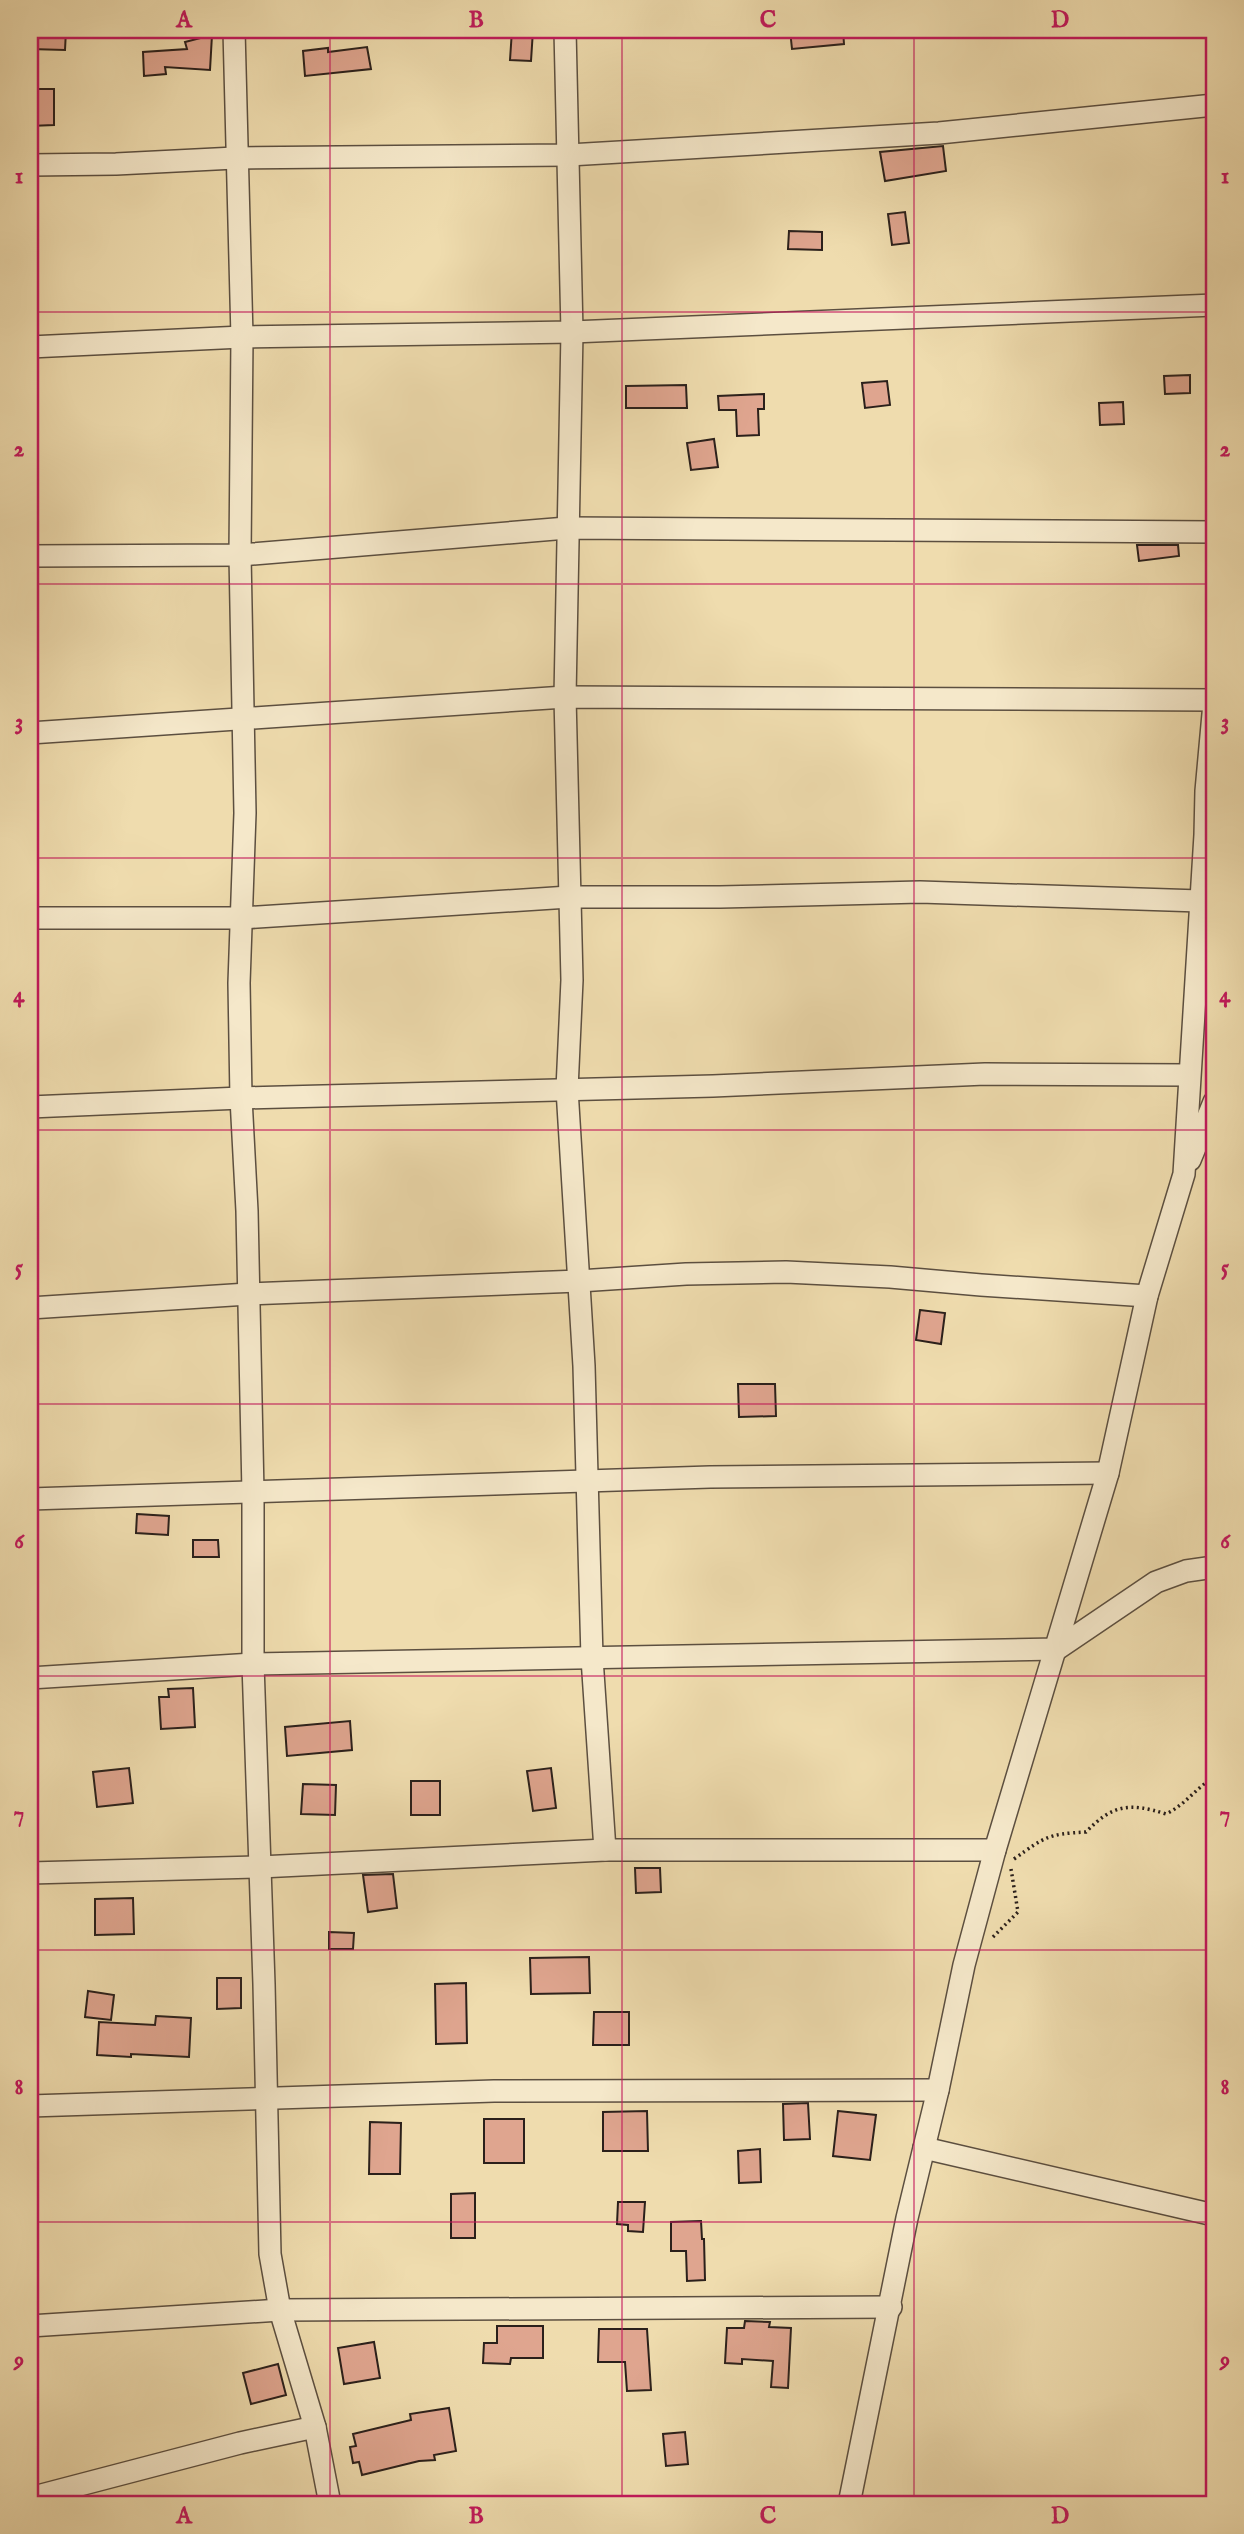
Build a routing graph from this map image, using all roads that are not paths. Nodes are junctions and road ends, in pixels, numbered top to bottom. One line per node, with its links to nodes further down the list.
1 (234, 30): 5 (street)
2 (565, 30): 4 (street)
3 (1214, 105): 4 (street)
4 (569, 155): 5 (street); 8 (street)
5 (235, 158): 6 (street); 9 (street)
6 (30, 165)
7 (1214, 305): 8 (street)
8 (572, 332): 9 (street); 11 (street)
9 (242, 337): 10 (street); 13 (street)
10 (30, 347)
11 (567, 528): 12 (street); 13 (street); 15 (street)
12 (1214, 532)
13 (240, 555): 14 (street); 17 (street)
14 (30, 556)
15 (565, 697): 16 (street); 17 (street); 19 (street)
16 (1214, 702): 20 (street)
17 (243, 719): 18 (street); 22 (street)
18 (30, 733)
19 (569, 897): 20 (street); 22 (street); 24 (street)
20 (1200, 901): 23 (street)
21 (30, 918): 22 (street)
22 (242, 918): 25 (street)
23 (1189, 1075): 24 (street); 28 (street)
24 (567, 1088): 25 (street); 29 (street)
25 (241, 1098): 27 (street); 30 (street)
26 (1214, 1102): 28 (street)
27 (30, 1107)
28 (1184, 1174): 31 (street)
29 (579, 1281): 30 (street); 31 (street); 34 (street)
30 (248, 1294): 32 (street); 35 (street)
31 (1147, 1296): 33 (street)
32 (30, 1308)
33 (1108, 1474): 34 (street); 38 (street)
34 (586, 1481): 35 (street); 39 (street)
35 (253, 1493): 36 (street); 40 (street)
36 (30, 1499)
37 (1214, 1567): 38 (street)
38 (1057, 1649): 39 (street); 43 (street)
39 (592, 1658): 40 (street); 42 (street)
40 (253, 1664): 41 (street); 44 (street)
41 (30, 1678)
42 (605, 1850): 43 (street); 44 (street)
43 (995, 1850): 46 (street)
44 (260, 1867): 45 (street); 47 (street)
45 (30, 1873)
46 (938, 2091): 47 (street); 49 (street)
47 (267, 2097): 48 (street); 52 (street)
48 (30, 2105)
49 (924, 2148): 50 (street); 51 (street)
50 (1214, 2215)
51 (891, 2307): 52 (street); 57 (street)
52 (280, 2310): 53 (street); 54 (street)
53 (30, 2326)
54 (314, 2427): 55 (street); 56 (street)
55 (30, 2498)
56 (330, 2504)
57 (849, 2504)

